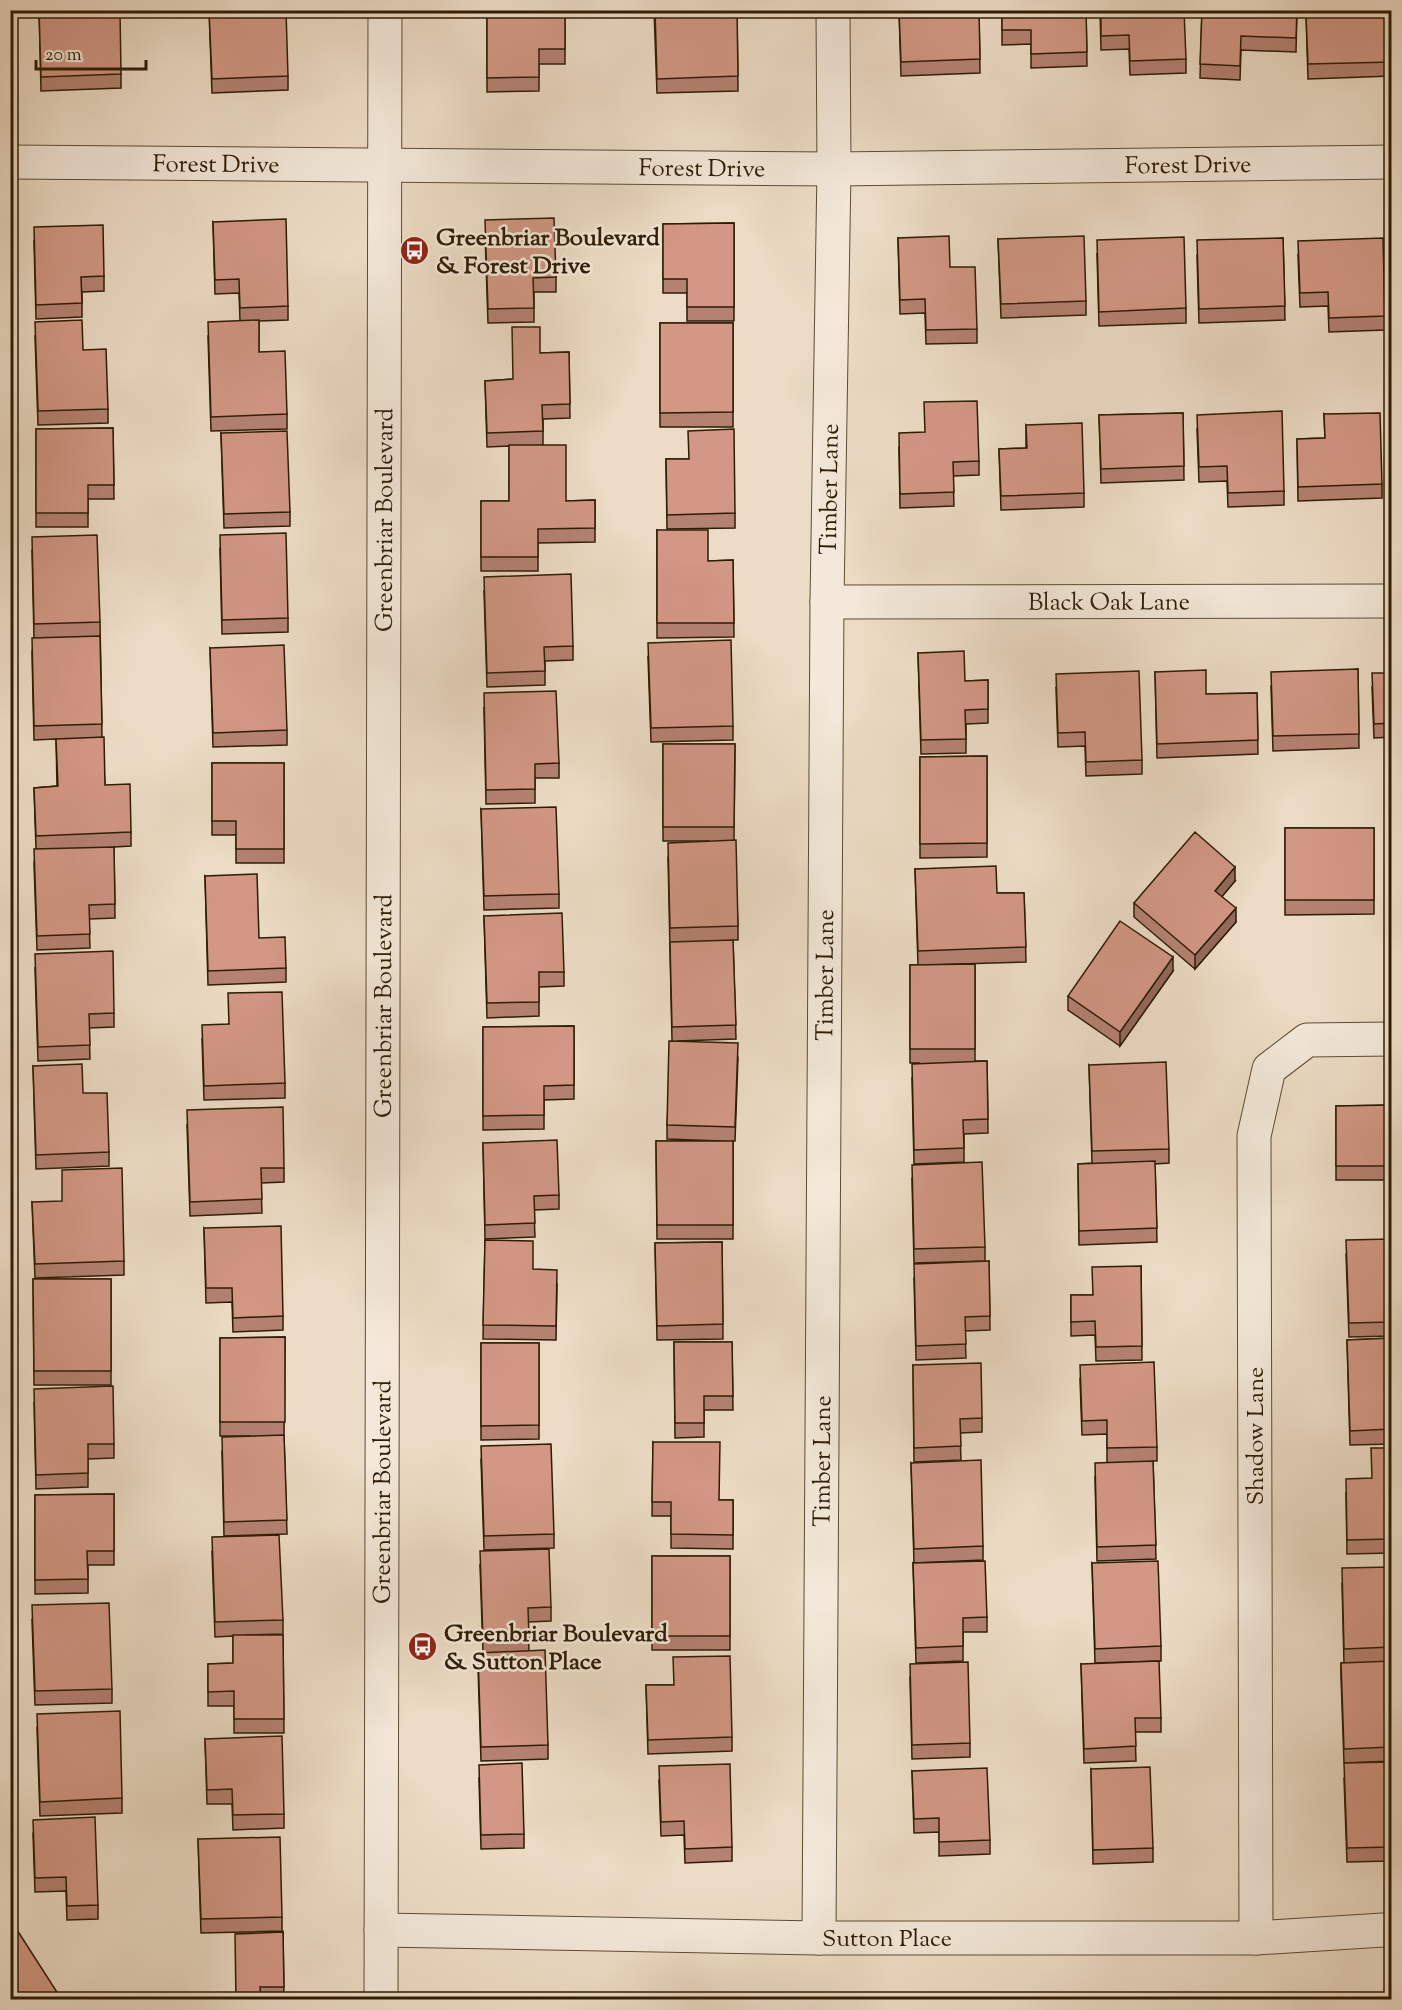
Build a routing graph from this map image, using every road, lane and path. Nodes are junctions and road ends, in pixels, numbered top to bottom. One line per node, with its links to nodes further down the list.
1 (385, 10): 5 (street, Greenbriar Boulevard)
2 (833, 10): 6 (street, Timber Lane)
3 (10, 162): 5 (street, Forest Drive)
4 (1392, 162): 6 (street, Forest Drive)
5 (385, 165): 6 (street, Forest Drive); 10 (street, Greenbriar Boulevard)
6 (834, 169): 7 (street, Timber Lane)
7 (827, 602): 8 (street, Black Oak Lane); 12 (street, Timber Lane)
8 (1392, 602)
9 (1392, 1039): 13 (street, Shadow Lane)
10 (381, 1930): 12 (street, Sutton Place); 14 (street, Greenbriar Boulevard)
11 (1392, 1932): 13 (street, Sutton Place)
12 (819, 1938): 13 (street, Sutton Place)
13 (1256, 1938)
14 (381, 2000)

